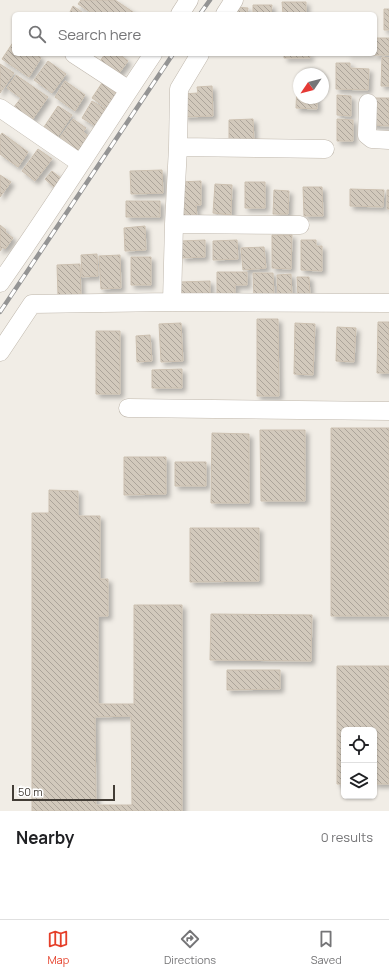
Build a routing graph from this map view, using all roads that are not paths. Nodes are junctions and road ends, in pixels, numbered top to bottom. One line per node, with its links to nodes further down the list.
1 (189, 0): 3 (lane)
2 (234, 0): 4 (lane)
3 (181, 12)
4 (226, 12)
5 (77, 56): 8 (lane)
6 (152, 56): 8 (lane)
7 (199, 56): 12 (lane)
8 (129, 90): 14 (lane)
9 (368, 103): 11 (lane)
10 (2, 113): 14 (lane)
11 (389, 140)
12 (178, 147): 13 (lane); 15 (lane)
13 (325, 149)
14 (80, 163): 17 (lane)
15 (174, 224): 16 (lane); 18 (lane)
16 (300, 225)
17 (0, 283)
18 (172, 302): 19 (lane); 20 (lane)
19 (389, 303)
20 (0, 352)
21 (128, 408): 22 (lane)
22 (389, 411)

